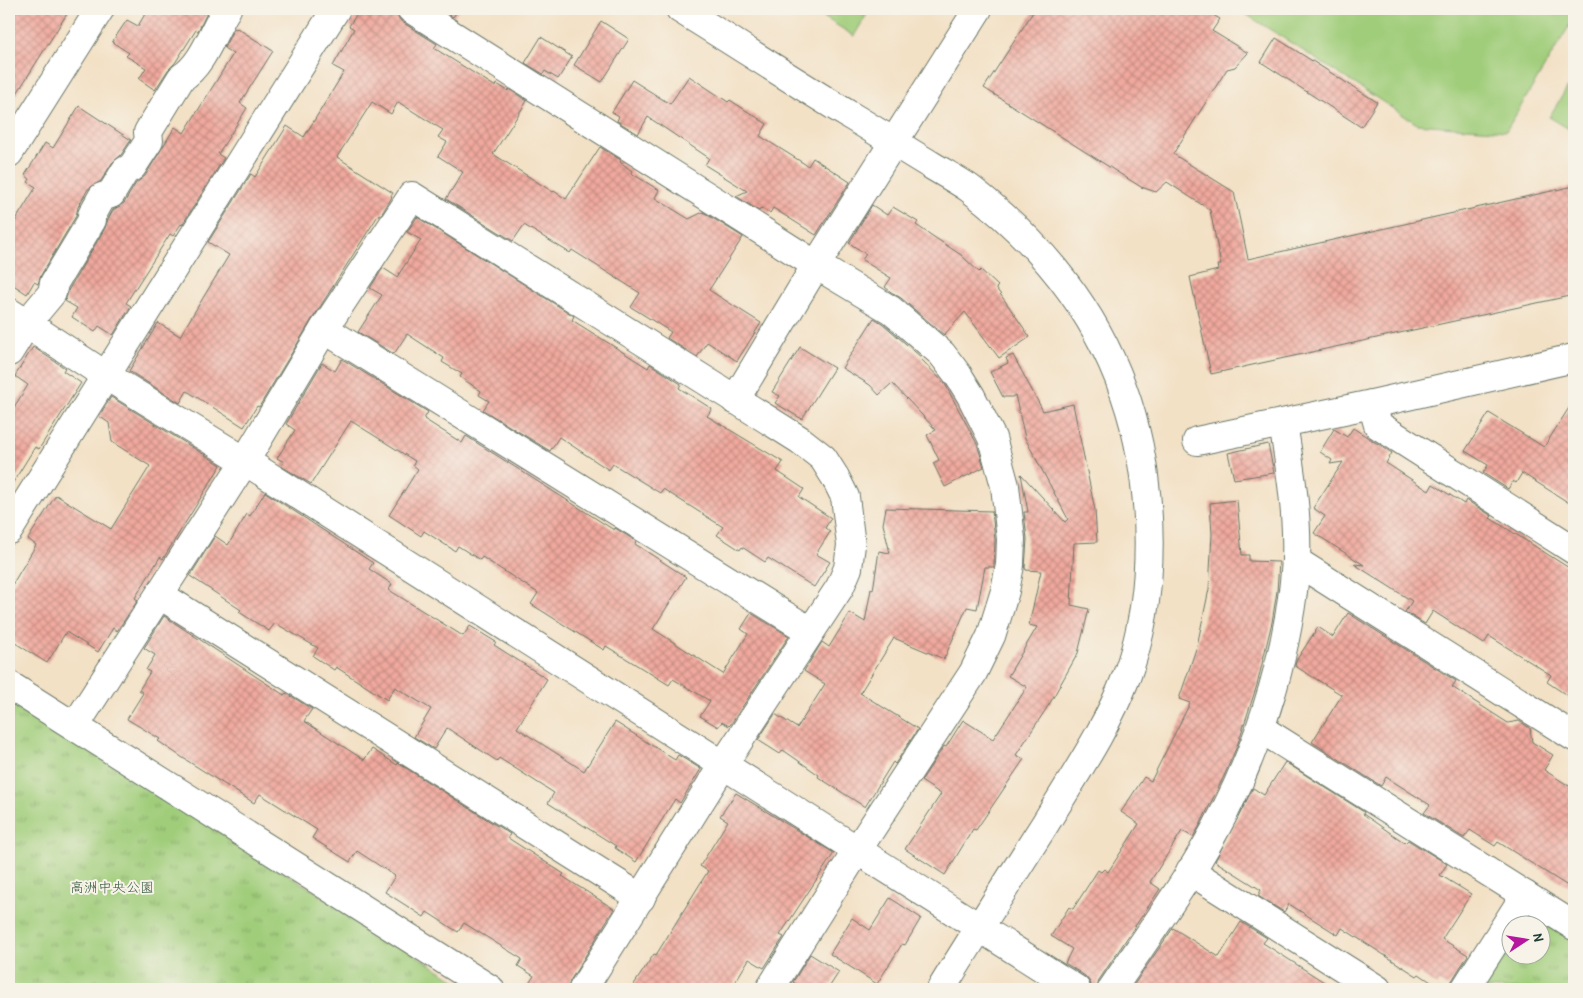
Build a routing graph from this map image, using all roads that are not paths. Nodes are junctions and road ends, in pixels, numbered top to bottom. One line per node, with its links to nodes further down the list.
1 (100, 9): 8 (street)
2 (227, 9): 10 (street)
3 (336, 9): 14 (street)
4 (410, 9): 9 (street)
5 (680, 9): 7 (street)
6 (978, 9): 7 (street)
7 (895, 142): 9 (street); 35 (street)
8 (9, 153)
9 (816, 265): 15 (street); 30 (street)
10 (18, 317): 12 (street); 14 (street)
11 (324, 329): 15 (street); 19 (street); 24 (street)
12 (9, 352)
13 (1574, 358): 16 (street)
14 (105, 375): 19 (street); 20 (street)
15 (735, 400): 24 (street)
16 (1372, 404): 17 (street); 21 (street)
17 (1283, 423): 18 (street); 22 (street)
18 (1197, 441)
19 (245, 461): 23 (street); 29 (street)
20 (9, 530)
21 (1574, 550)
22 (1296, 561): 27 (street); 28 (street)
23 (160, 595): 26 (street); 33 (street)
24 (810, 631): 29 (street)
25 (9, 685): 26 (street)
26 (75, 726): 36 (street)
27 (1261, 729): 31 (street); 32 (street)
28 (1574, 738)
29 (723, 764): 30 (street); 33 (street)
30 (858, 850): 35 (street); 38 (street)
31 (1190, 871): 41 (street); 42 (street)
32 (1525, 895): 34 (street); 43 (street)
33 (641, 898): 37 (street)
34 (1574, 926)
35 (979, 929): 39 (street); 40 (street)
36 (490, 989)
37 (583, 989)
38 (770, 989)
39 (941, 989)
40 (1076, 989)
41 (1112, 989)
42 (1377, 989)
43 (1465, 989)

